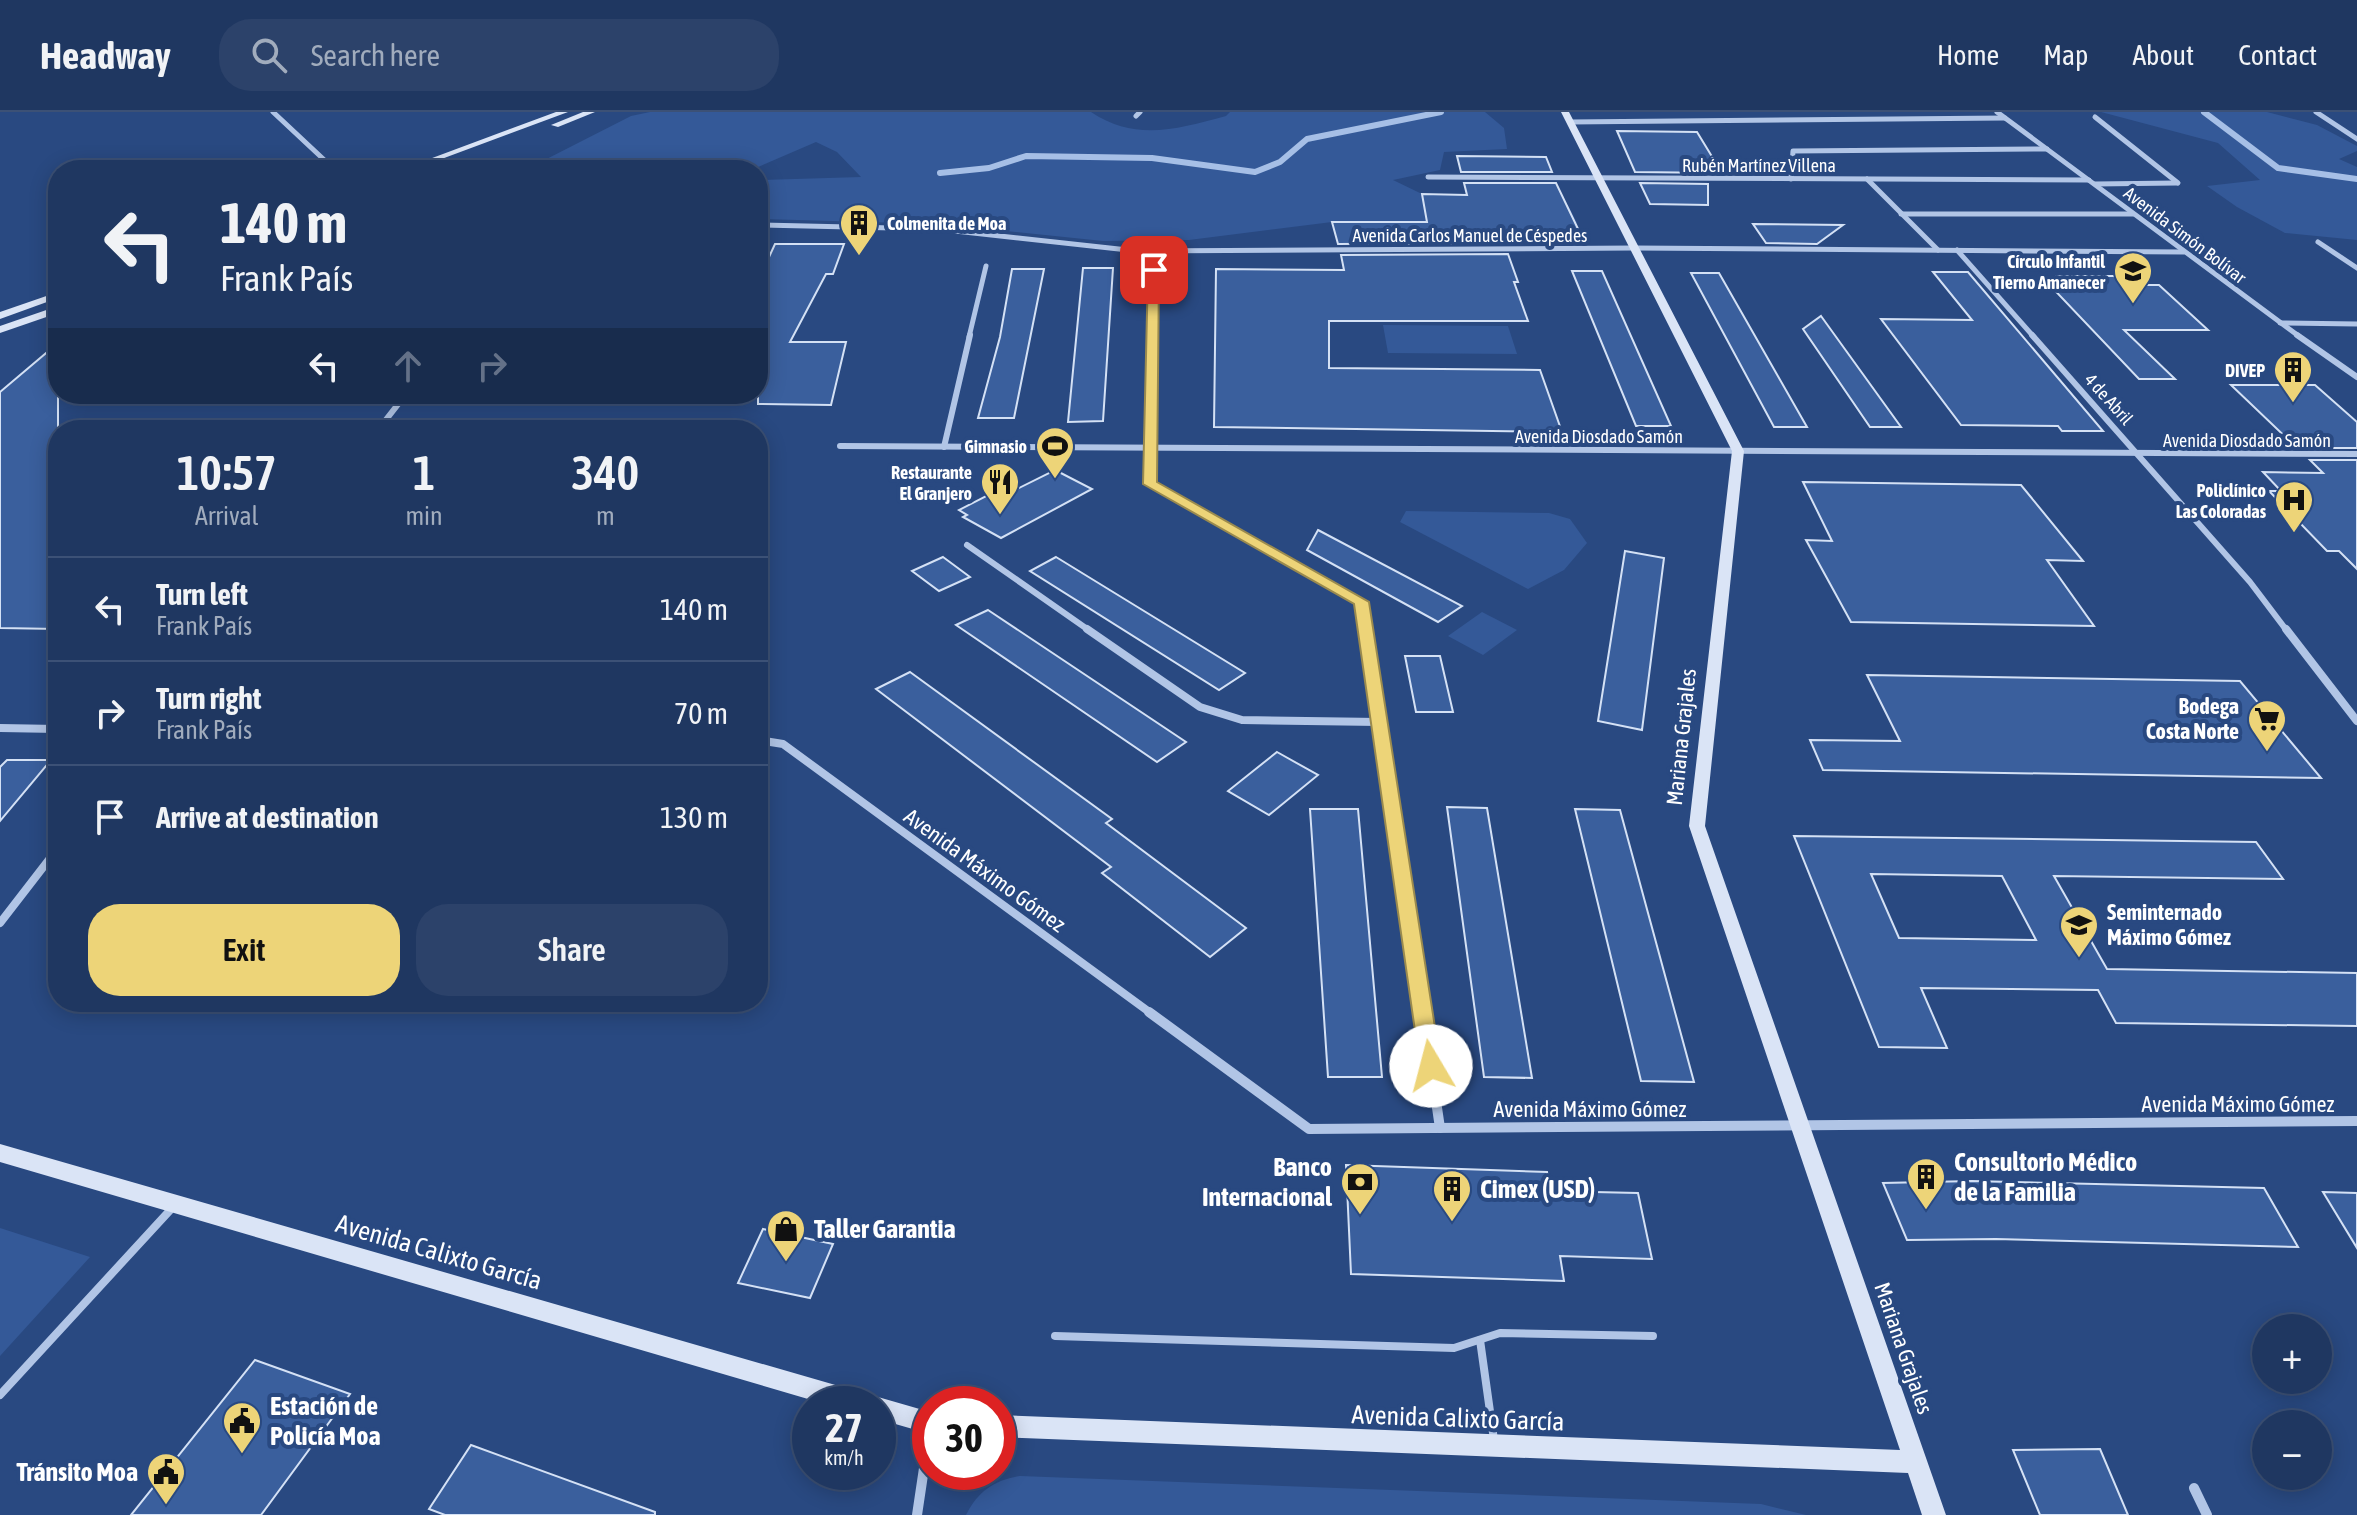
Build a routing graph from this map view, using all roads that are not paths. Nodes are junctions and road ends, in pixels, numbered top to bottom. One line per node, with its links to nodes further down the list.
1 (273, 112): 13 (street)
2 (564, 112): 14 (street)
3 (591, 112): 15 (street)
4 (1731, 112): 10 (street)
5 (1997, 112): 9 (street, Avenida Simón Bolívar)
6 (2316, 112): 11 (street)
7 (1567, 117): 10 (street); 17 (street)
8 (2095, 117): 20 (street, Rubén Martínez Villena)
9 (2007, 118): 10 (street); 12 (street, Avenida Simón Bolívar)
10 (1715, 121)
11 (2357, 139)
12 (2048, 149): 18 (street); 20 (street, Avenida Simón Bolívar)
13 (324, 160)
14 (432, 160)
15 (461, 160)
16 (1428, 177): 17 (street, Rubén Martínez Villena)
17 (1598, 178): 18 (street, Rubén Martínez Villena); 25 (street)
18 (1791, 179): 19 (street, Rubén Martínez Villena)
19 (1867, 179): 20 (street, Rubén Martínez Villena); 21 (street)
20 (2092, 182): 22 (street, Avenida Simón Bolívar)
21 (1901, 214): 22 (street); 26 (street)
22 (2134, 214): 28 (street, Avenida Simón Bolívar)
23 (768, 225): 25 (street, Avenida Carlos Manuel de Céspedes)
24 (2318, 242): 30 (street)
25 (1634, 248): 26 (street, Avenida Carlos Manuel de Céspedes); 44 (street)
26 (1938, 250): 27 (street, Avenida Carlos Manuel de Céspedes)
27 (1957, 250): 28 (street, Avenida Carlos Manuel de Céspedes); 45 (street, 4 de Abril)
28 (2184, 252): 35 (street, Avenida Simón Bolívar)
29 (986, 266): 42 (street)
30 (2357, 268)
31 (1154, 270): 43 (street)
32 (48, 299): 34 (street)
33 (48, 313): 37 (street)
34 (0, 316)
35 (2279, 323): 36 (street); 38 (street, Avenida Simón Bolívar)
36 (2357, 324)
37 (0, 330)
38 (2357, 377)
39 (398, 404): 40 (street)
40 (386, 420)
41 (840, 446): 42 (street, Avenida Diosdado Samón)
42 (944, 447): 43 (street, Avenida Diosdado Samón)
43 (1151, 448): 44 (street, Avenida Diosdado Samón); 49 (street)
44 (1738, 451): 45 (street, Avenida Diosdado Samón); 56 (street, Mariana Grajales)
45 (2138, 453): 46 (street, Avenida Diosdado Samón); 48 (street, 4 de Abril)
46 (2357, 454)
47 (967, 545): 49 (street)
48 (2357, 721)
49 (1379, 722): 57 (street)
50 (0, 728): 51 (street)
51 (48, 729)
52 (768, 742): 57 (street, Avenida Máximo Gómez)
53 (48, 861): 54 (street)
54 (0, 923)
55 (2357, 1121): 56 (street, Avenida Máximo Gómez)
56 (1800, 1125): 57 (street, Avenida Máximo Gómez); 67 (street, Mariana Grajales)
57 (1440, 1128)
58 (0, 1153): 59 (street, Avenida Calixto García)
59 (176, 1204): 63 (street, Avenida Calixto García); 64 (lane)
60 (1055, 1336): 62 (lane)
61 (1653, 1336): 62 (lane)
62 (1480, 1340): 66 (lane)
63 (801, 1386)
64 (0, 1395)
65 (1016, 1427): 66 (street, Avenida Calixto García)
66 (1495, 1448): 67 (street, Avenida Calixto García)
67 (1916, 1462): 71 (street, Mariana Grajales)
68 (2194, 1488): 72 (street)
69 (921, 1490): 70 (street)
70 (917, 1515)
71 (1934, 1515)
72 (2207, 1515)

